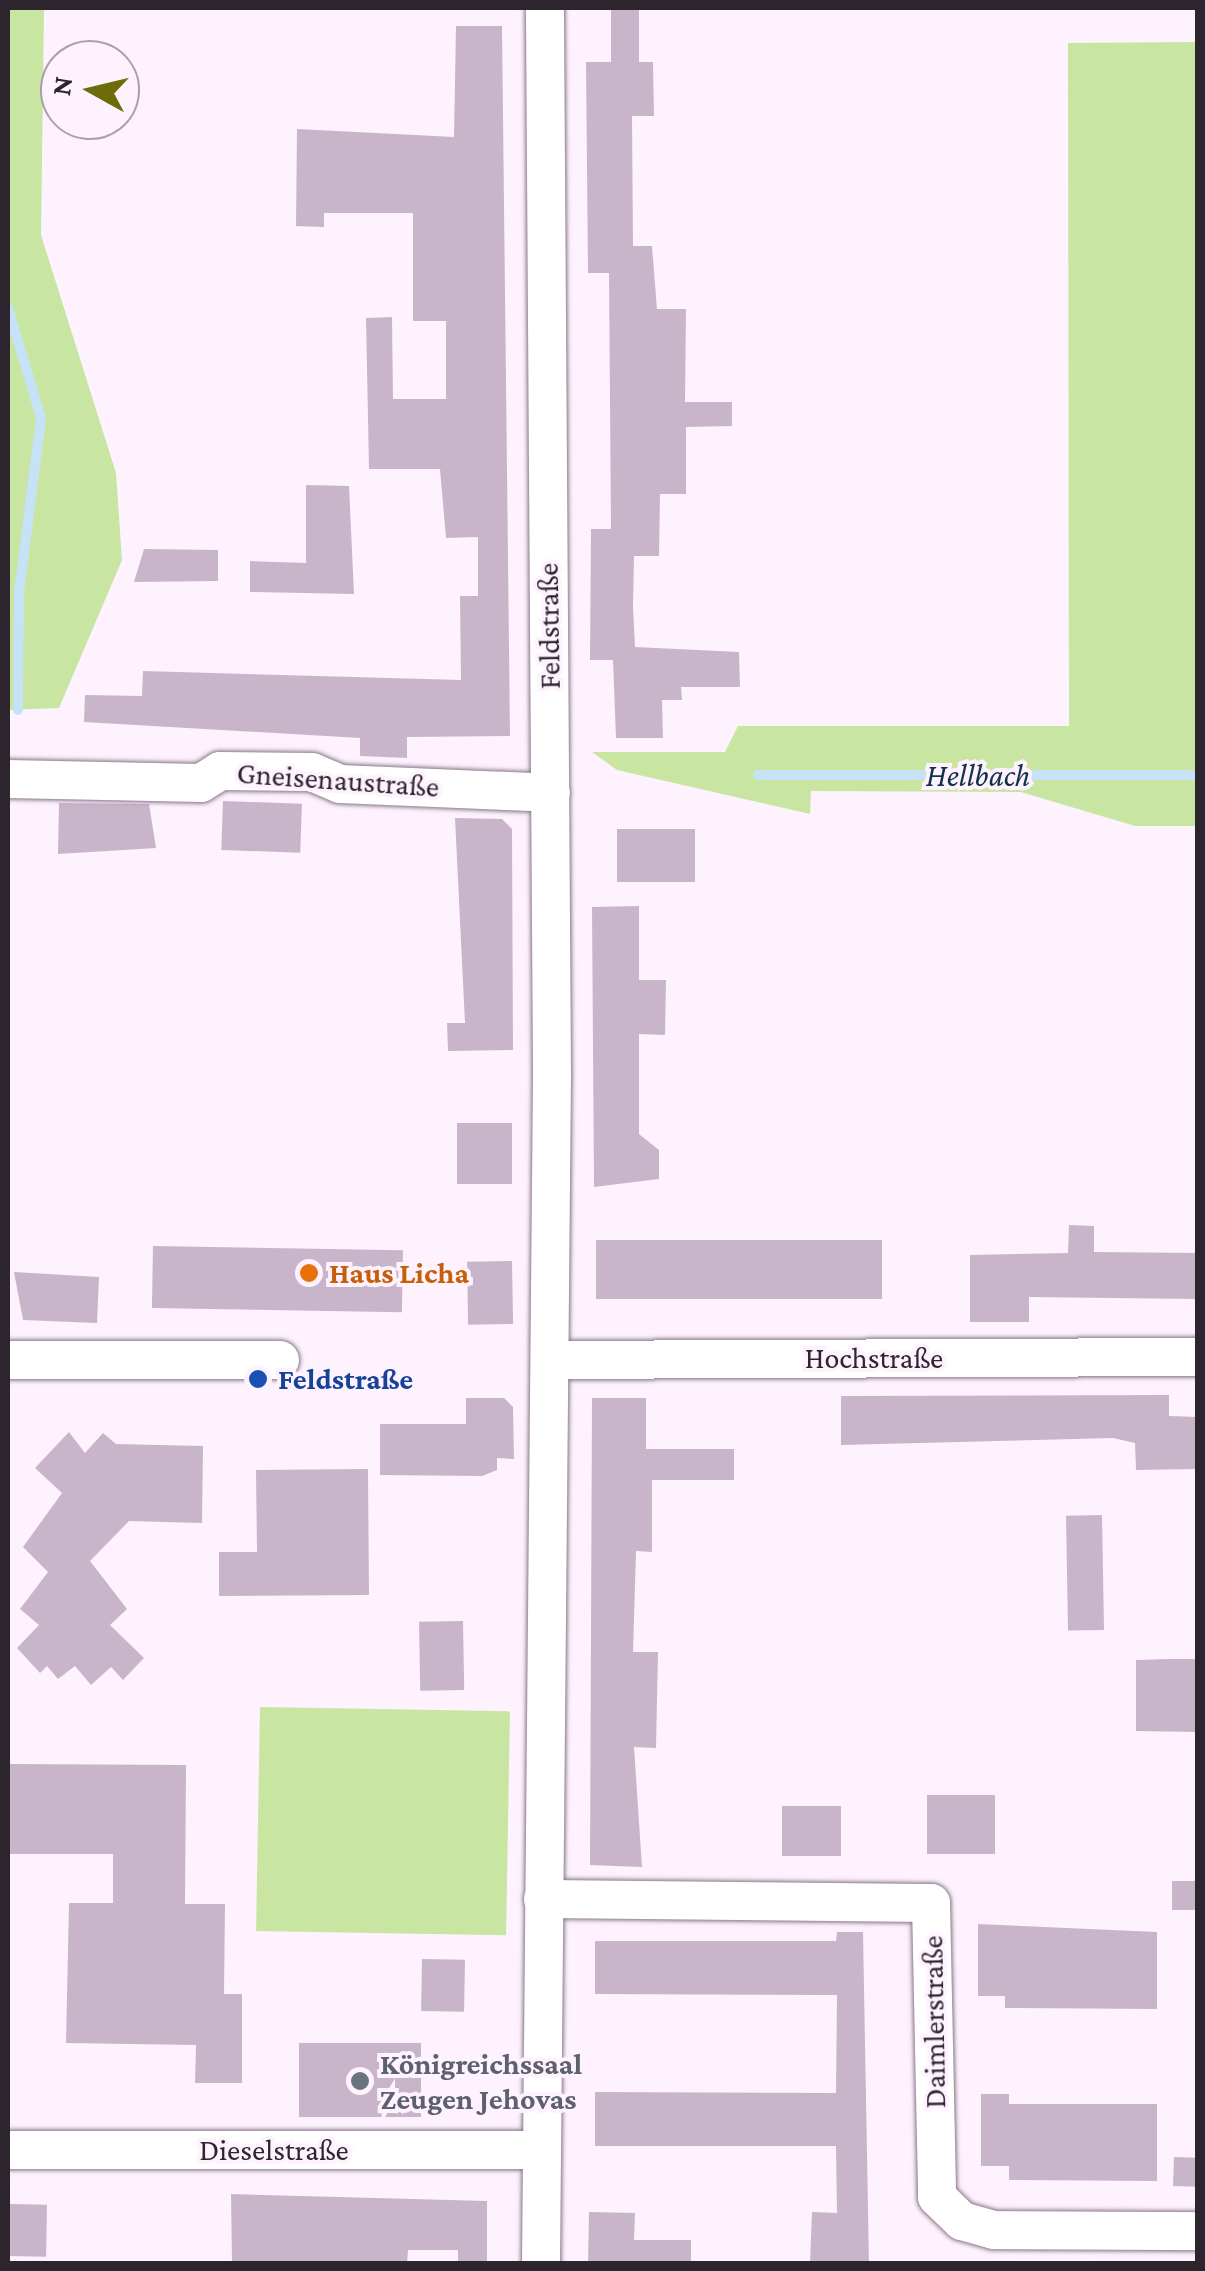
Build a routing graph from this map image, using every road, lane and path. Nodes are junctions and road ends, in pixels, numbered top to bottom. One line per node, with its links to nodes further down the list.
1 (545, 8): 3 (street, Feldstraße)
2 (8, 779): 3 (street, Gneisenaustraße)
3 (551, 792): 7 (street, Feldstraße)
4 (1198, 1357): 7 (street, Hochstraße)
5 (8, 1360): 6 (street)
6 (280, 1360)
7 (550, 1360): 8 (street, Feldstraße)
8 (544, 1899): 10 (street, Feldstraße); 11 (street, Daimlerstraße)
9 (8, 2150): 10 (street, Dieselstraße)
10 (541, 2150): 12 (street, Feldstraße)
11 (1198, 2231)
12 (542, 2264)

